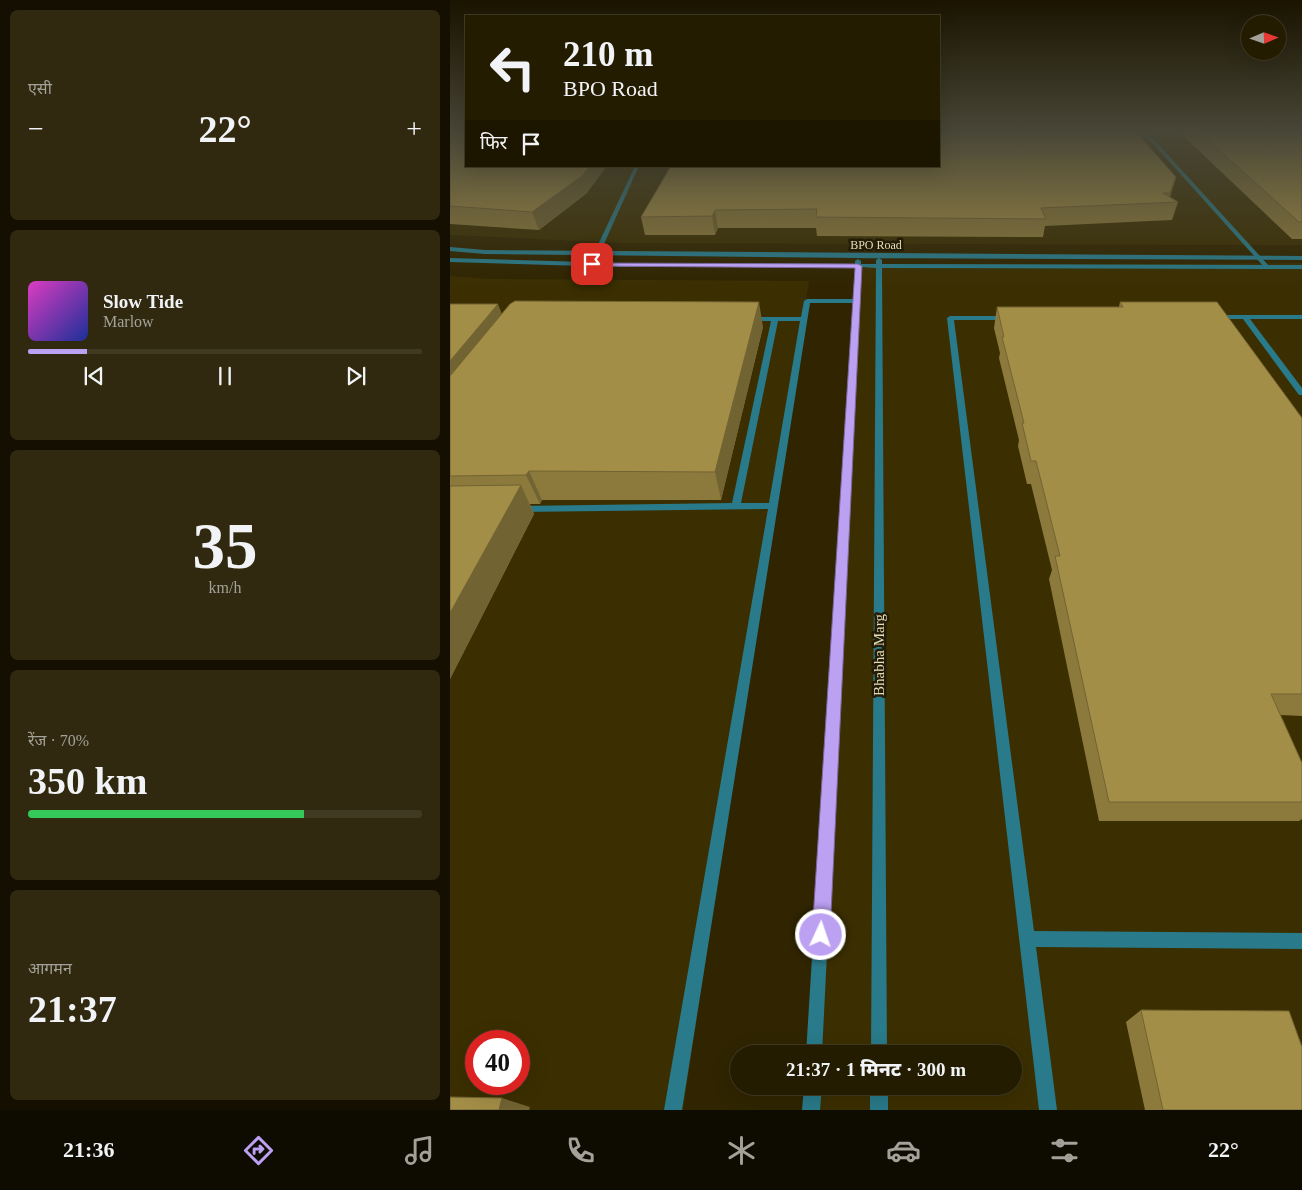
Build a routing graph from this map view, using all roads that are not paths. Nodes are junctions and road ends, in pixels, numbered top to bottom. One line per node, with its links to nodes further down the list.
1 (629, 183): 4 (street)
2 (1191, 183): 5 (street)
3 (450, 249): 4 (street, BPO Road)
4 (596, 253): 8 (street, BPO Road); 10 (street)
5 (1259, 258): 6 (street, BPO Road); 9 (street, BPO Road); 11 (street)
6 (1302, 258)
7 (450, 260): 10 (street, BPO Road)
8 (858, 261): 9 (street, BPO Road); 10 (street, BPO Road); 13 (street)
9 (879, 261): 11 (street, BPO Road); 28 (street, Bhabha Marg)
10 (592, 264)
11 (1268, 267): 12 (street, BPO Road)
12 (1302, 267)
13 (856, 301): 20 (street); 27 (street)
14 (1246, 317): 15 (street); 17 (street); 21 (street)
15 (1302, 317)
16 (1019, 318): 25 (street)
17 (1206, 318)
18 (746, 319): 19 (street)
19 (775, 319): 20 (street); 22 (street)
20 (804, 319): 23 (street)
21 (1302, 393)
22 (736, 506): 23 (street); 24 (street)
23 (773, 506): 31 (street)
24 (509, 509)
25 (1027, 939): 26 (street); 34 (street)
26 (1302, 941)
27 (815, 1045)
28 (879, 1045)
29 (812, 1095): 32 (street)
30 (879, 1095): 33 (street)
31 (673, 1110)
32 (811, 1110)
33 (879, 1110)
34 (1048, 1110)

